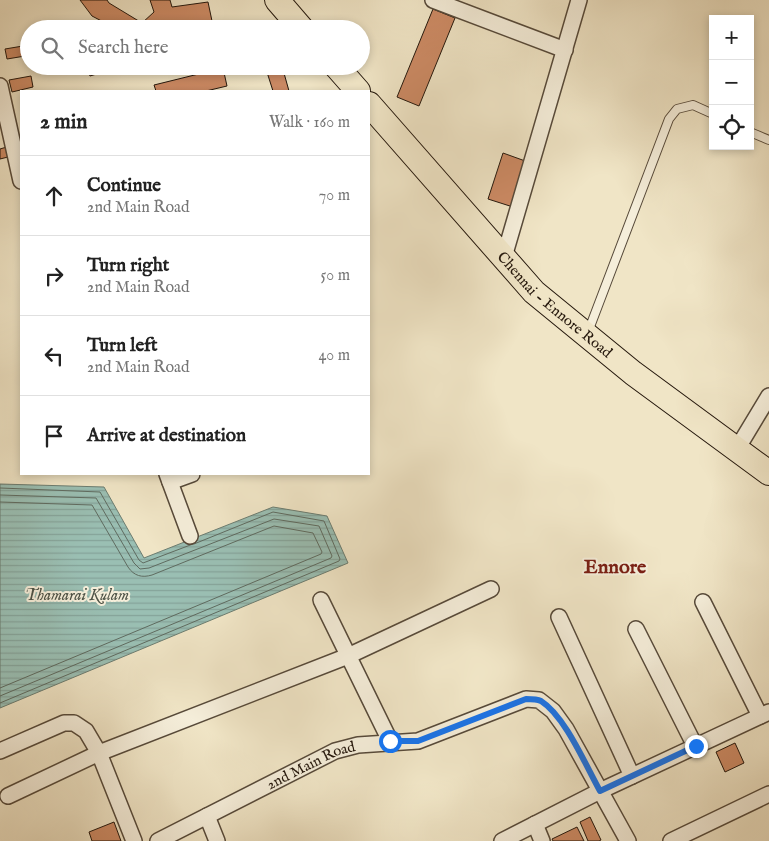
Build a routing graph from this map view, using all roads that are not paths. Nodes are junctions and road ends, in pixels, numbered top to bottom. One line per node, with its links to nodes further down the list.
1 (277, 0): 4 (main road)
2 (433, 0): 5 (street)
3 (580, 0): 5 (street)
4 (294, 20)
5 (565, 50): 14 (street)
6 (344, 75): 8 (main road)
7 (0, 86): 13 (street)
8 (357, 90)
9 (370, 105): 14 (main road, Chennai - Ennore Road)
10 (709, 112): 15 (lane)
11 (754, 134): 12 (lane)
12 (769, 140)
13 (20, 176)
14 (504, 257): 15 (main road, Chennai - Ennore Road)
15 (586, 336): 17 (main road, Chennai - Ennore Road)
16 (769, 396): 17 (street)
17 (737, 449): 18 (main road, Chennai - Ennore Road)
18 (769, 473)
19 (186, 475): 20 (street)
20 (169, 478): 21 (street)
21 (190, 536)
22 (491, 589): 27 (street)
23 (321, 600): 27 (street)
24 (703, 602): 28 (street)
25 (559, 617): 33 (street)
26 (636, 629): 30 (street)
27 (348, 656): 29 (street); 32 (street)
28 (764, 714): 30 (street)
29 (390, 741): 34 (street, 2nd Main Road); 37 (street, 2nd Main Road)
30 (696, 746): 33 (street)
31 (0, 751): 32 (street)
32 (99, 753): 36 (street); 39 (street)
33 (632, 776): 34 (street)
34 (600, 791): 38 (street); 44 (street, 2nd Main Road)
35 (769, 794): 45 (street)
36 (8, 796)
37 (208, 816): 40 (street, 2nd Main Road); 41 (street)
38 (534, 824): 42 (street); 43 (street)
39 (134, 841)
40 (158, 841)
41 (217, 841)
42 (502, 841)
43 (542, 841)
44 (628, 841)
45 (671, 841)

